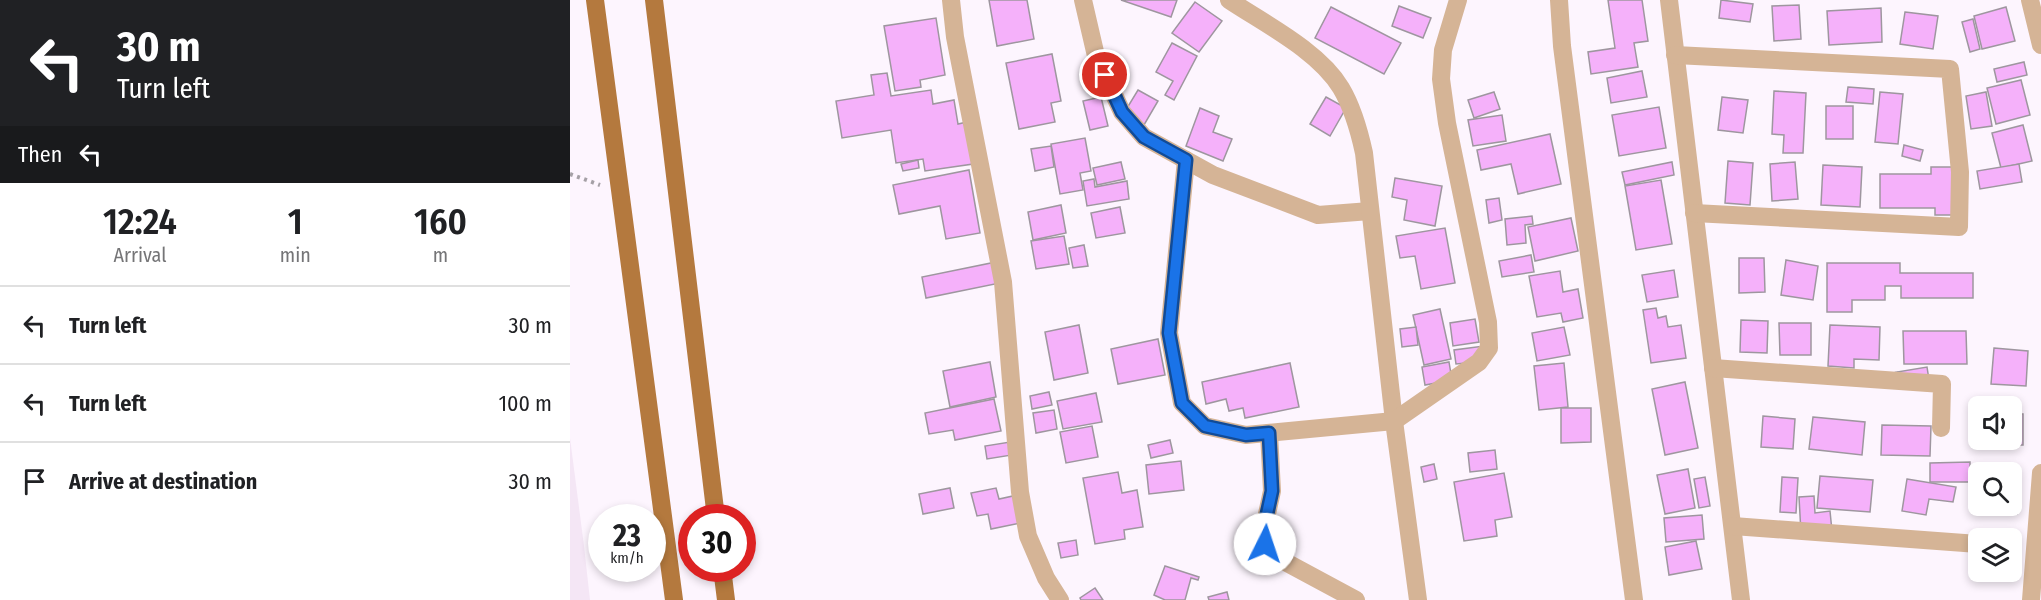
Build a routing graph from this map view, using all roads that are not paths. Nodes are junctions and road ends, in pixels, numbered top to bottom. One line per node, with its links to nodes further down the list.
1 (595, 0): 24 (main road)
2 (654, 0): 20 (main road)
3 (951, 0): 26 (street)
4 (1083, 0): 12 (street)
5 (1229, 0): 13 (street)
6 (1458, 0): 16 (street)
7 (1559, 0): 29 (street)
8 (1669, 0): 11 (street)
9 (2030, 0): 10 (street)
10 (2041, 45)
11 (1674, 55): 14 (street); 14 (street)
12 (1186, 160): 13 (street); 18 (street)
13 (1370, 211): 16 (street)
14 (1694, 213): 15 (street)
15 (1713, 368): 17 (street); 21 (street)
16 (1394, 420): 18 (street); 28 (street)
17 (1941, 428)
18 (1269, 433): 27 (street)
19 (2041, 473): 31 (street)
20 (714, 504)
21 (1733, 526): 22 (street); 30 (street)
22 (1968, 543)
23 (724, 582): 25 (main road)
24 (674, 600)
25 (726, 600)
26 (1060, 600)
27 (1356, 600)
28 (1418, 600)
29 (1634, 600)
30 (1741, 600)
31 (2031, 600)

